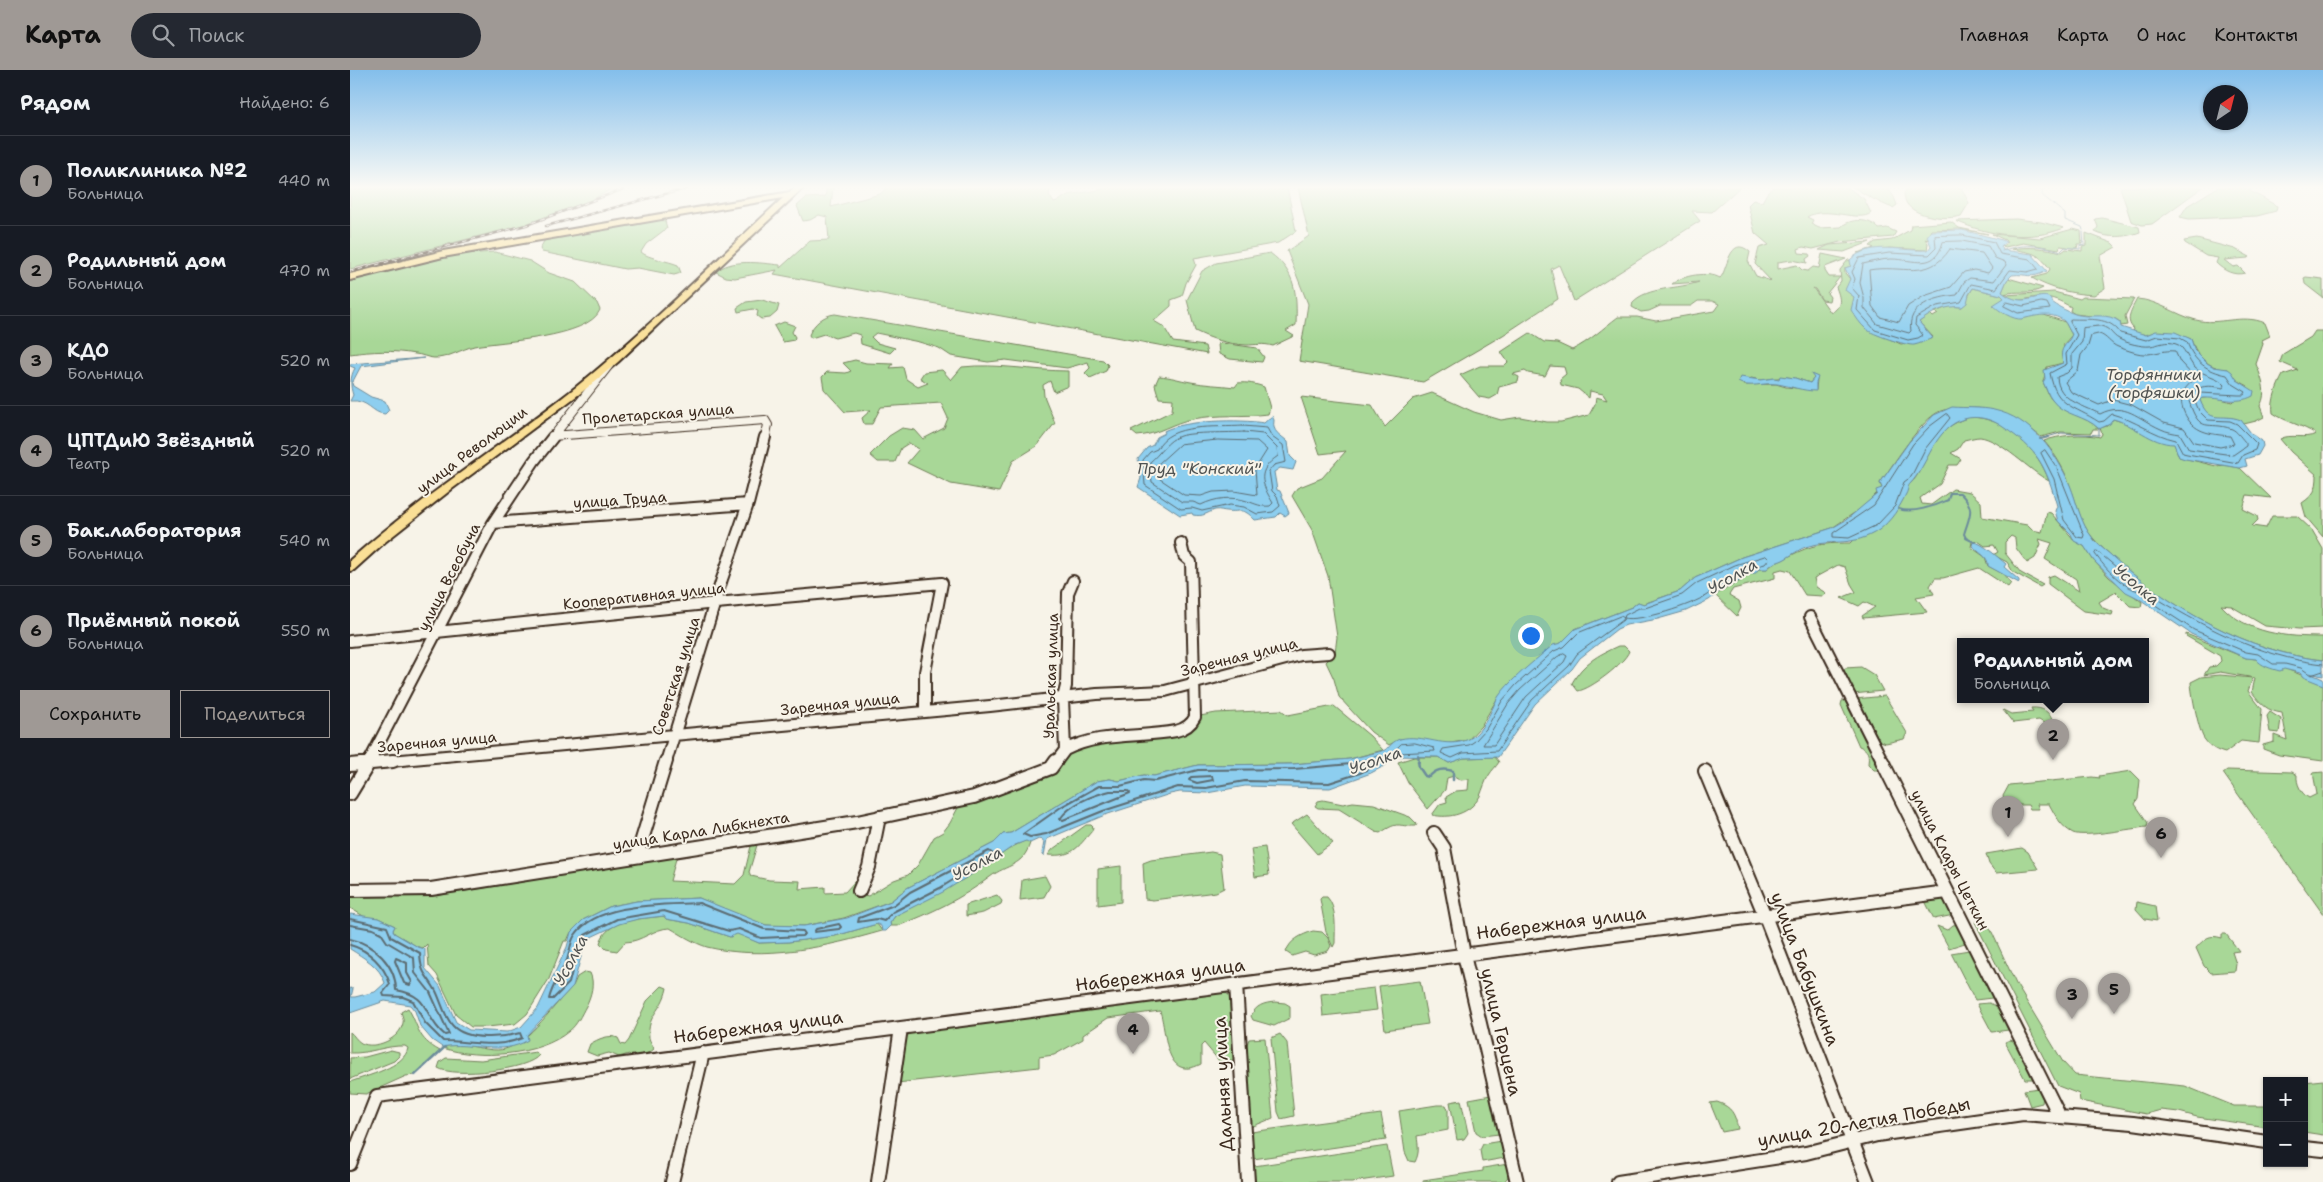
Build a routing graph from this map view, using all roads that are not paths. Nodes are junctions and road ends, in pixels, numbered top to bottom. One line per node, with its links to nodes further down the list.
1 (531, 239): 3 (main road)
2 (745, 239): 4 (main road, улица Революции)
3 (350, 277)
4 (589, 386): 6 (street, улица Всеобуча); 10 (main road, улица Революции)
5 (765, 420): 6 (street, Пролетарская улица); 7 (street, Советская улица)
6 (552, 436): 8 (street, улица Всеобуча)
7 (748, 504): 8 (street, улица Труда); 12 (street, Советская улица)
8 (493, 524): 14 (street, улица Всеобуча)
9 (1182, 544): 17 (street)
10 (350, 567)
11 (1074, 581): 18 (street, Уральская улица)
12 (716, 603): 14 (street, Кооперативная улица); 19 (street, Кооперативная улица); 20 (street, Советская улица)
13 (1810, 617): 32 (street, улица Клары Цеткин)
14 (436, 633): 15 (street, Кооперативная улица); 22 (street, улица Всеобуча)
15 (350, 641)
16 (1329, 653): 17 (street, Заречная улица)
17 (1194, 684): 18 (street, Заречная улица); 21 (street)
18 (1063, 698): 19 (street, Заречная улица); 21 (street, Уральская улица)
19 (925, 711): 20 (street, Заречная улица)
20 (673, 736): 22 (street, Заречная улица); 29 (street, Советская улица)
21 (1065, 750): 24 (street, Уральская улица)
22 (369, 763): 23 (street, Заречная улица); 26 (street, улица Всеобуча)
23 (350, 765)
24 (1051, 768): 27 (street, улица Карла Либкнехта)
25 (1705, 771): 33 (street, улица Бабушкина)
26 (350, 794)
27 (879, 817): 29 (street, улица Карла Либкнехта); 31 (street)
28 (1434, 833): 34 (street, улица Герцена)
29 (637, 856): 30 (street, улица Карла Либкнехта)
30 (350, 890)
31 (859, 891)
32 (1948, 892): 33 (street, Набережная улица); 38 (street, улица Клары Цеткин)
33 (1765, 916): 34 (street, Набережная улица); 39 (street, улица Бабушкина)
34 (1464, 955): 35 (street, Набережная улица); 47 (street, улица Герцена)
35 (1236, 984): 36 (street, Набережная улица); 46 (street, Дальняя улица)
36 (901, 1028): 37 (street, Набережная улица); 45 (street)
37 (703, 1053): 43 (street, Набережная улица); 44 (street)
38 (2060, 1117): 39 (street, улица 20-летия Победы); 40 (street, улица 20-летия Победы)
39 (1852, 1140): 48 (street, улица 20-летия Победы); 49 (street, улица Бабушкина)
40 (2263, 1141)
41 (2308, 1148): 42 (street)
42 (2323, 1150)
43 (350, 1164)
44 (672, 1182)
45 (878, 1182)
46 (1248, 1182)
47 (1517, 1182)
48 (1618, 1182)
49 (1868, 1182)

